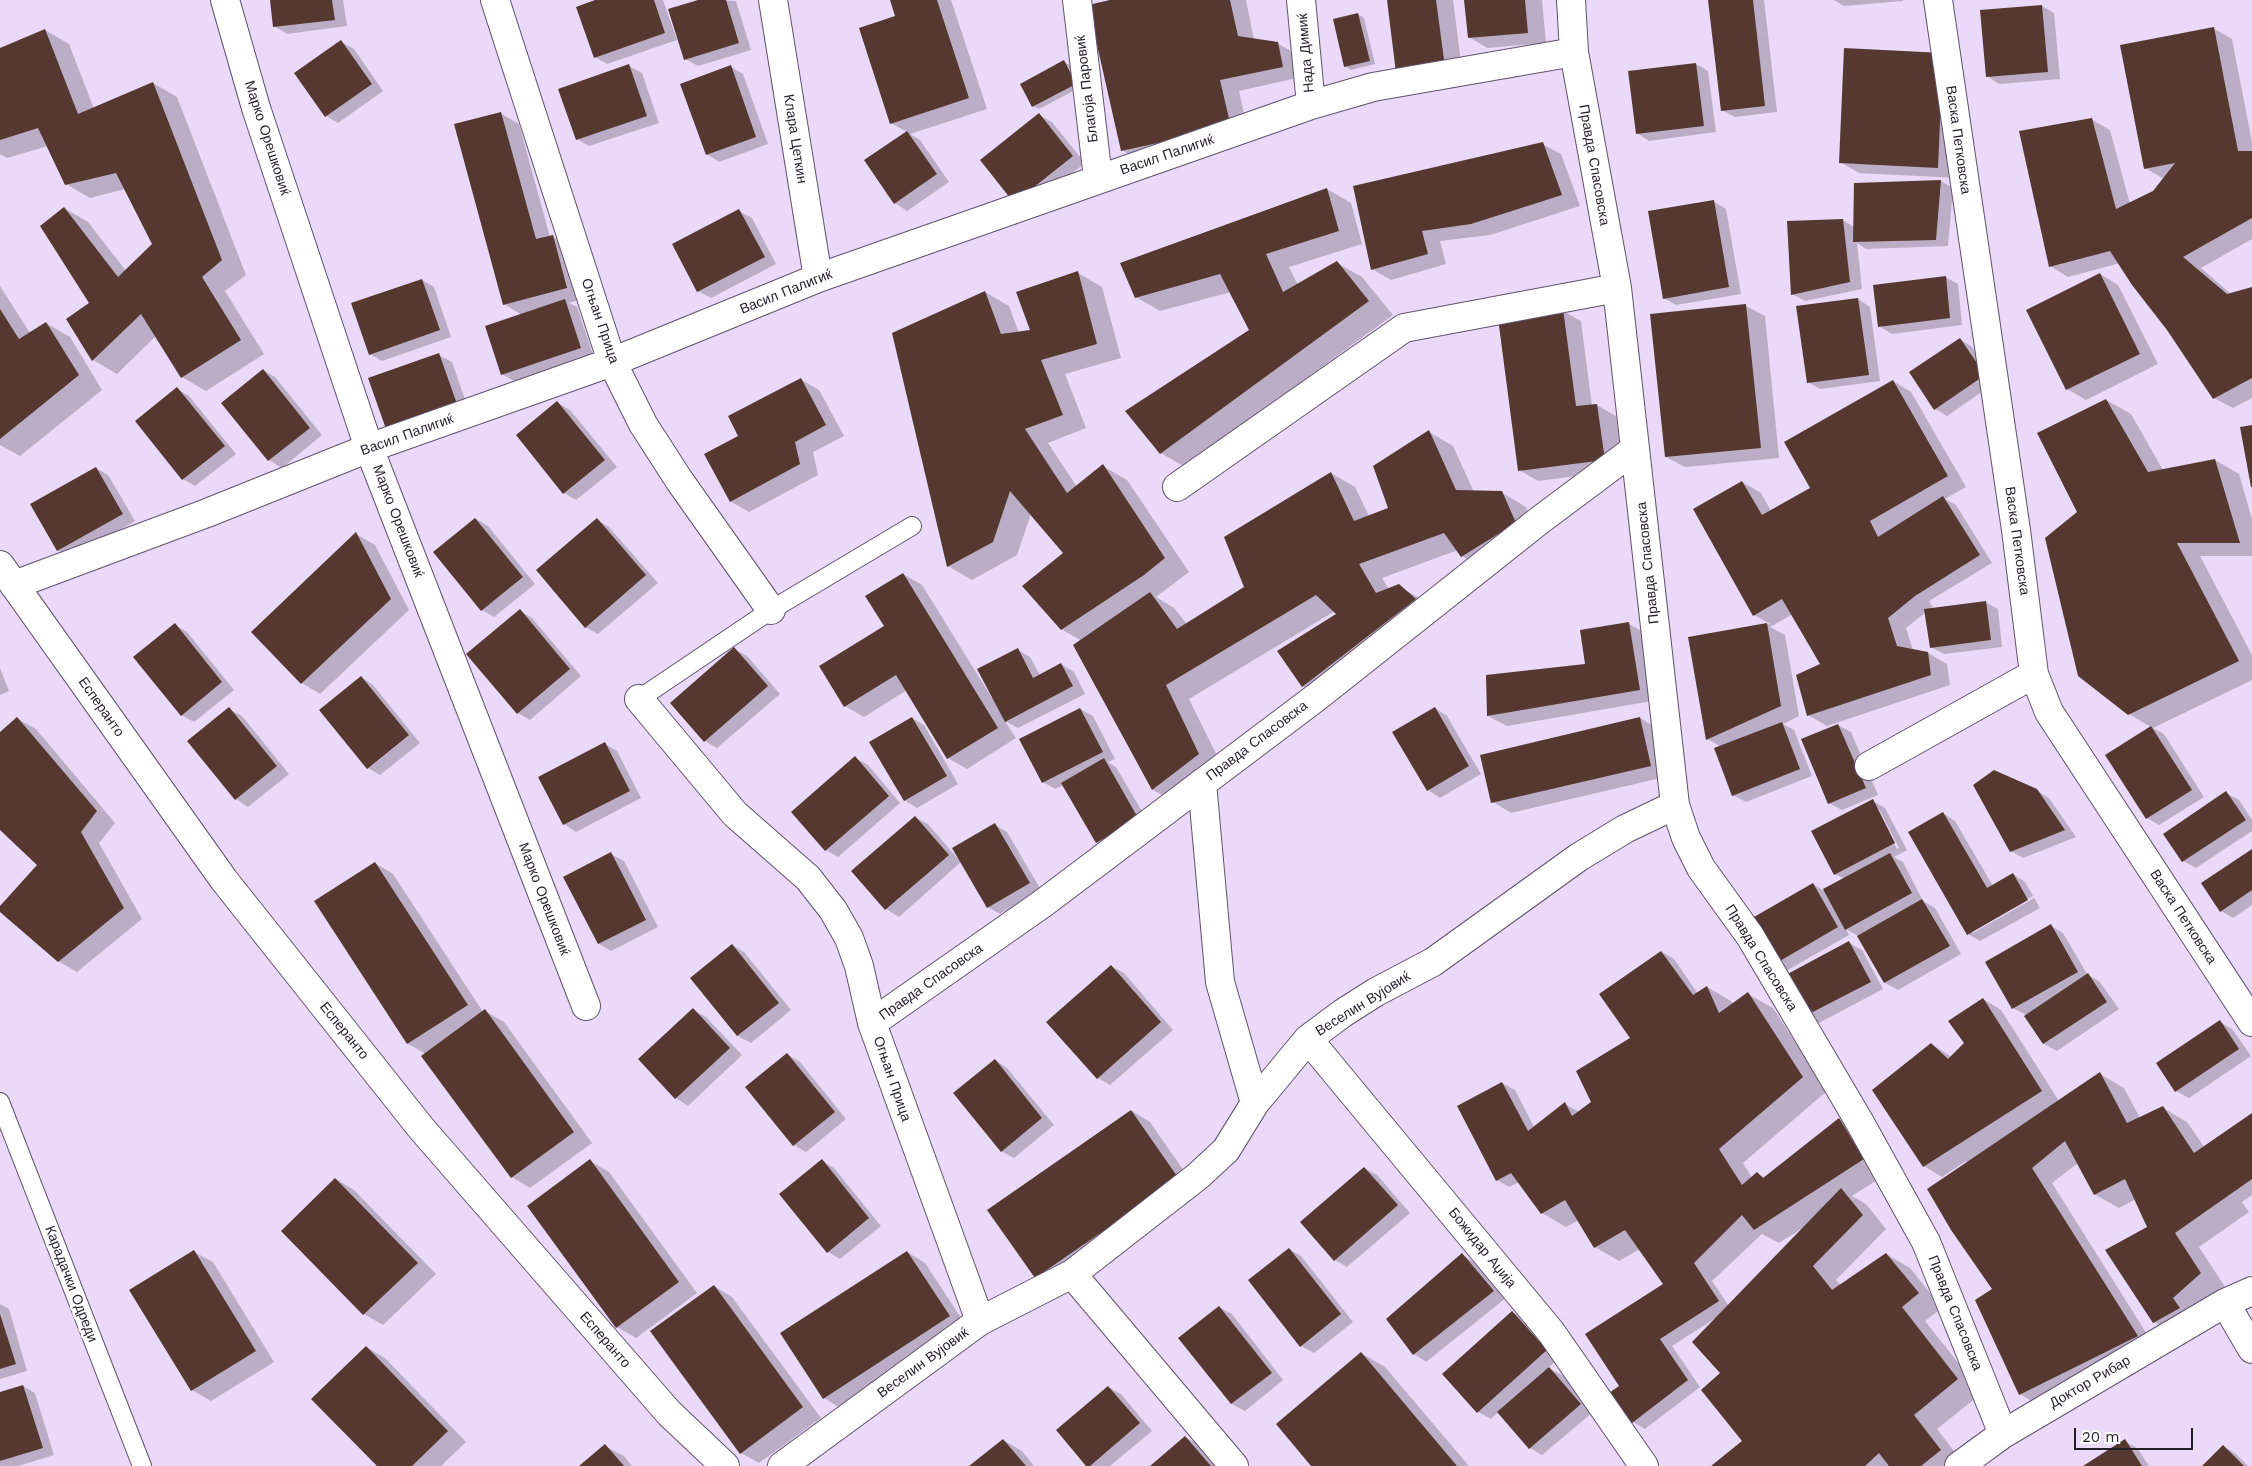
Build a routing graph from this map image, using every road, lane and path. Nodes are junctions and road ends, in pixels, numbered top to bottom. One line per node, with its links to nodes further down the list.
1 (224, 0): 14 (street, Марко Орешковиќ)
2 (495, 0): 13 (street, Огњан Прица)
3 (773, 0): 11 (street, Клара Цеткин)
4 (1077, 0): 10 (street, Благоја Паровиќ)
5 (1301, 0): 9 (street, Нада Димиќ)
6 (1570, 0): 8 (street, Правда Спасовска)
7 (1938, 0): 20 (street, Васка Петковска)
8 (1574, 52): 9 (street, Васил Палигиќ); 12 (street, Правда Спасовска)
9 (1311, 105): 10 (street, Васил Палигиќ)
10 (1098, 178): 11 (street, Васил Палигиќ)
11 (818, 278): 13 (street, Васил Палигиќ)
12 (1617, 288): 15 (street, Правда Спасовска); 16 (street)
13 (612, 362): 14 (street, Васил Палигиќ); 19 (street, Огњан Прица)
14 (370, 448): 18 (street, Васил Палигиќ); 25 (street, Марко Орешковиќ)
15 (1635, 449): 23 (street, Правда Спасовска); 24 (street, Правда Спасовска)
16 (1177, 487)
17 (912, 526): 19 (lane)
18 (7, 575): 38 (street, Есперанто)
19 (771, 610): 21 (lane)
20 (2034, 674): 22 (street); 26 (street, Васка Петковска)
21 (639, 700): 27 (street, Огњан Прица)
22 (1868, 766)
23 (1202, 783): 27 (street, Правда Спасовска); 30 (street)
24 (1675, 805): 28 (street, Веселин Вујовиќ); 36 (street, Правда Спасовска)
25 (586, 1006)
26 (2252, 1022)
27 (872, 1023): 34 (street, Огњан Прица)
28 (1308, 1039): 30 (street, Веселин Вујовиќ); 41 (street, Божидар Аџија)
29 (0, 1102): 37 (lane, Карадачки Одреди)
30 (1255, 1103): 31 (street, Веселин Вујовиќ)
31 (1072, 1274): 34 (street, Веселин Вујовиќ); 40 (street)
32 (2252, 1291): 33 (street, Доктор Рибар)
33 (2225, 1303): 35 (street); 36 (street, Доктор Рибар)
34 (980, 1321): 39 (street, Веселин Вујовиќ)
35 (2252, 1349)
36 (2003, 1434): 42 (street, Доктор Рибар)
37 (142, 1466)
38 (725, 1466)
39 (782, 1466)
40 (1234, 1466)
41 (1644, 1466)
42 (1959, 1466)

